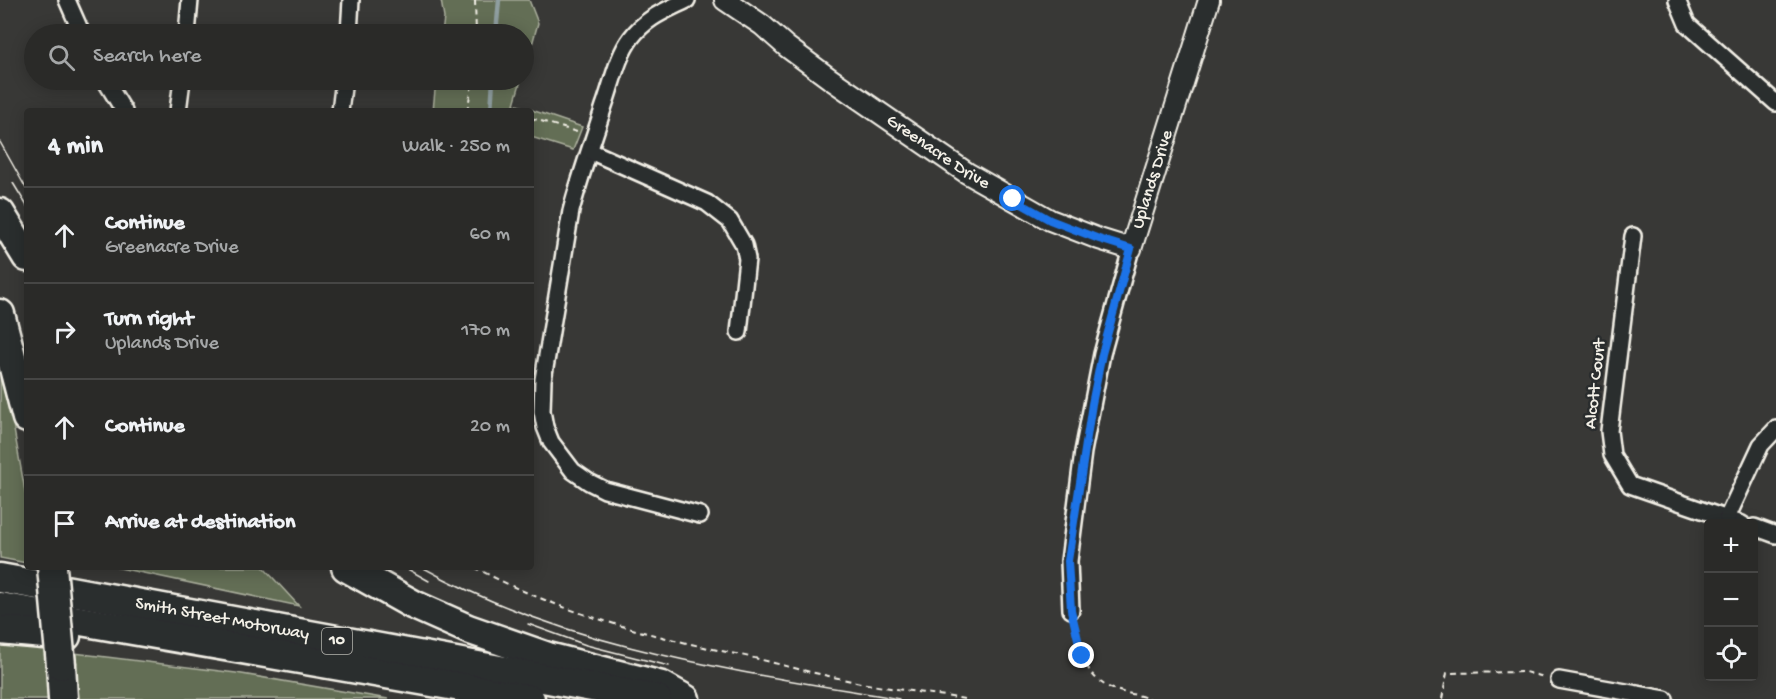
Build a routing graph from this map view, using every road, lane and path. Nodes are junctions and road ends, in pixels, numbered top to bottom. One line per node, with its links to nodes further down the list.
1 (67, 0): 11 (street)
2 (190, 0): 12 (street)
3 (351, 0): 13 (street)
4 (475, 0): 14 (path)
5 (687, 0): 10 (street)
6 (725, 0): 15 (street, Greenacre Drive)
7 (746, 0): 15 (street, Greenacre Drive)
8 (1209, 0): 29 (street, Uplands Drive)
9 (1677, 0): 20 (street)
10 (662, 7): 26 (street)
11 (78, 24)
12 (188, 24)
13 (350, 24)
14 (476, 24)
15 (762, 25): 29 (street, Greenacre Drive)
16 (111, 90): 21 (street)
17 (181, 90): 22 (street)
18 (343, 90): 23 (street)
19 (471, 90): 24 (path)
20 (1776, 103)
21 (122, 108)
22 (178, 108)
23 (340, 108)
24 (467, 108)
25 (534, 119): 26 (path)
26 (592, 144): 32 (street); 35 (street)
27 (0, 213): 30 (highway)
28 (1633, 236): 36 (street, Alcott Court)
29 (1131, 249): 44 (street, Uplands Drive)
30 (24, 251)
31 (0, 314): 33 (highway)
32 (739, 332)
33 (24, 406)
34 (1776, 429): 36 (street)
35 (700, 514)
36 (1727, 518)
37 (1758, 528): 38 (street)
38 (1776, 535)
39 (52, 570): 48 (highway, bridge)
40 (351, 570): 51 (highway)
41 (480, 570): 52 (path)
42 (0, 578): 50 (highway, Smith Street Motorway / 10)
43 (0, 607): 46 (highway, Smith Street Motorway / 10)
44 (1071, 610): 53 (path)
45 (0, 630): 46 (highway)
46 (141, 632): 49 (highway, Smith Street Motorway / 10)
47 (1559, 680): 54 (path); 55 (street)
48 (63, 699)
49 (530, 699)
50 (657, 699)
51 (686, 699)
52 (964, 699)
53 (1149, 699)
54 (1442, 699)
55 (1665, 699)

